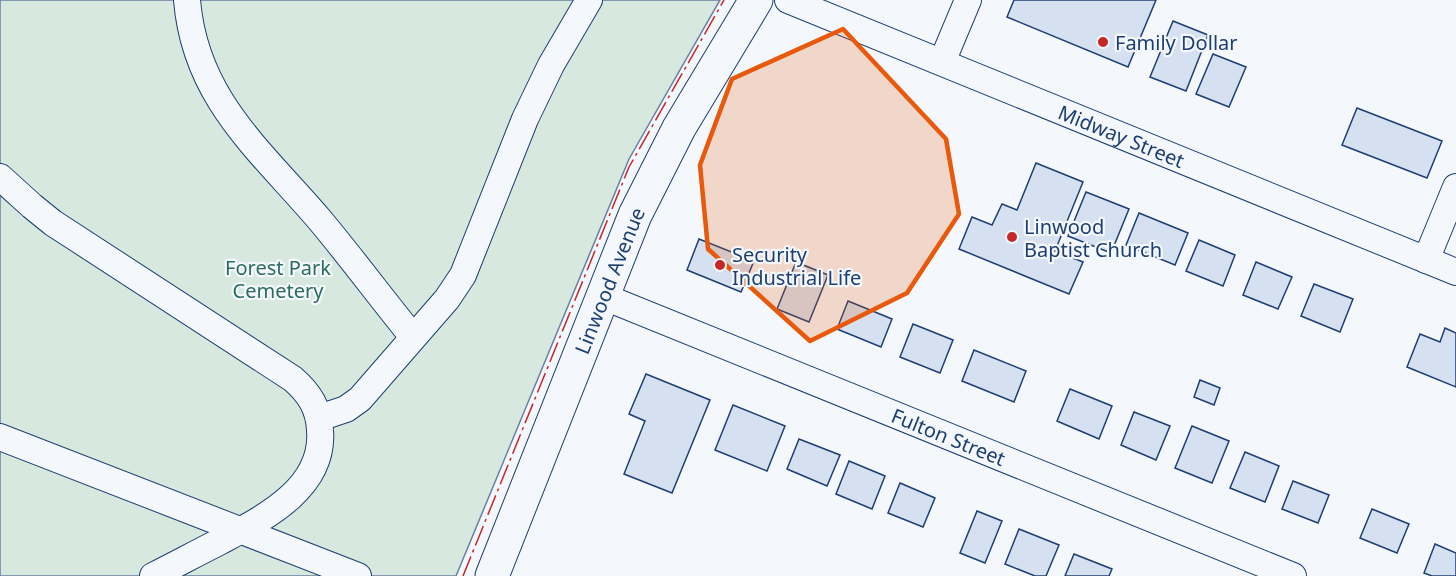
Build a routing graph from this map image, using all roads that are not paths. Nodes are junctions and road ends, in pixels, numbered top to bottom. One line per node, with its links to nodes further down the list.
1 (187, 0): 12 (street)
2 (589, 0): 12 (street)
3 (756, 0): 11 (main road, Linwood Avenue)
4 (788, 0): 6 (street, Midway Street)
5 (968, 0): 6 (street)
6 (942, 62): 9 (street, Midway Street)
7 (0, 177): 13 (street)
8 (1456, 187): 9 (street)
9 (1426, 260): 10 (street, Midway Street)
10 (1456, 272)
11 (602, 296): 18 (main road, Linwood Avenue); 19 (street, Fulton Street)
12 (413, 337): 13 (street)
13 (319, 418): 15 (street)
14 (0, 437): 15 (street)
15 (239, 531): 16 (street); 17 (street)
16 (153, 576)
17 (358, 576)
18 (492, 576)
19 (1293, 576)

